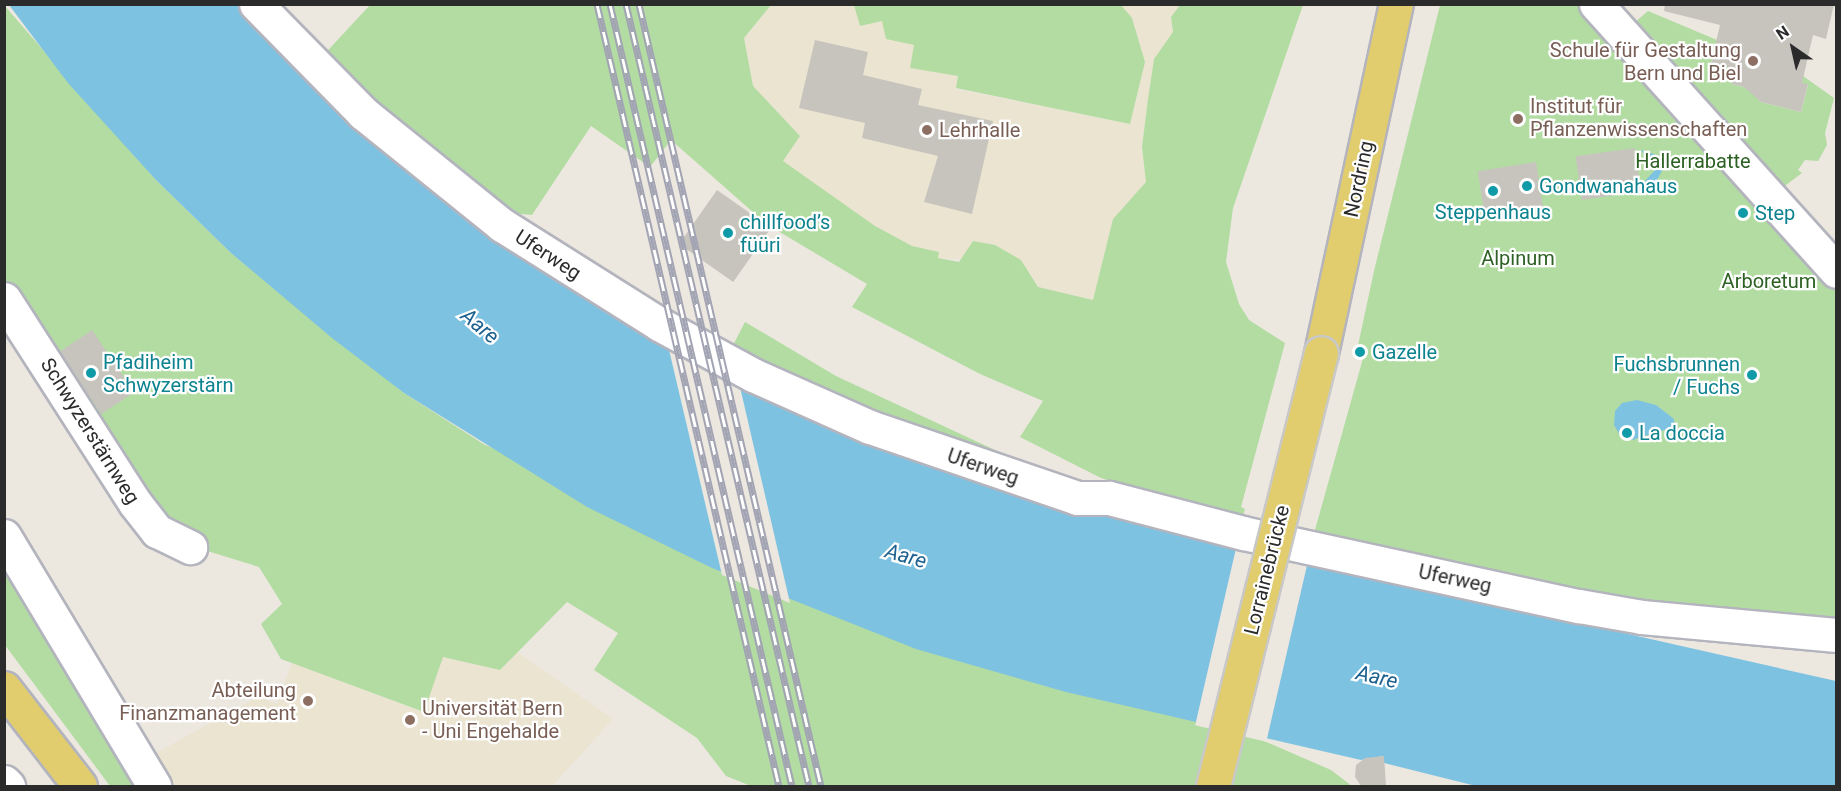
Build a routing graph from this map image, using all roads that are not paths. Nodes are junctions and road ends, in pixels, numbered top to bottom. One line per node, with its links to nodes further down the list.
1 (256, 4): 9 (street, Uferweg)
2 (1396, 4): 6 (main road, Nordring)
3 (1596, 4): 4 (street)
4 (1836, 271)
5 (4, 299): 8 (street, Schwyzerstärnweg)
6 (1321, 352): 15 (main road, Lorrainebrücke, bridge)
7 (4, 536): 14 (street)
8 (190, 548)
9 (1836, 635)
10 (4, 688): 13 (main road)
11 (4, 782): 12 (street)
12 (8, 786)
13 (80, 786)
14 (154, 786)
15 (1213, 786)

